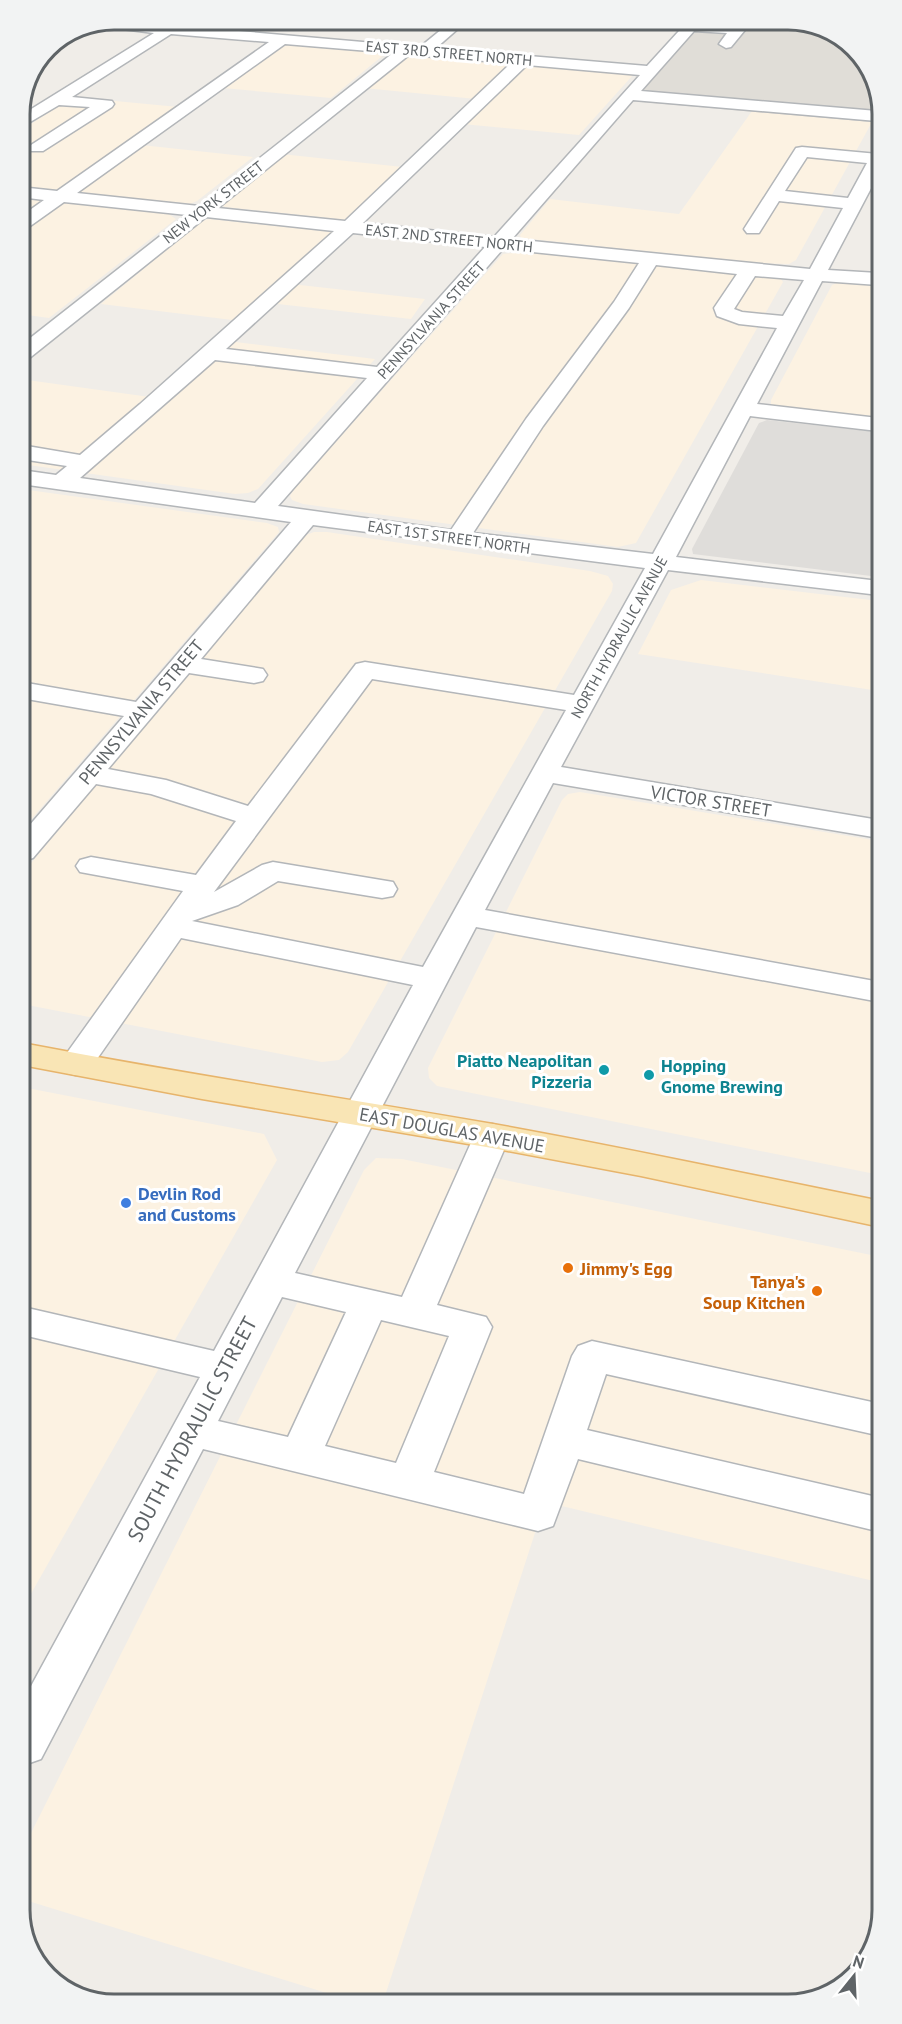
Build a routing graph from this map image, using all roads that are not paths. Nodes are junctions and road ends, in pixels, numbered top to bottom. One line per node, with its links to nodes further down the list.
1 (158, 30): 12 (street)
2 (213, 30): 6 (street, EAST 3RD STREET NORTH)
3 (446, 30): 8 (street, NEW YORK STREET)
4 (687, 30): 10 (street, PENNSYLVANIA STREET)
5 (738, 30): 7 (street)
6 (283, 39): 8 (street, EAST 3RD STREET NORTH); 22 (street)
7 (726, 44)
8 (415, 50): 9 (street, EAST 3RD STREET NORTH); 24 (street, NEW YORK STREET)
9 (523, 60): 10 (street, EAST 3RD STREET NORTH); 26 (street)
10 (651, 71): 11 (street, PENNSYLVANIA STREET)
11 (629, 95): 13 (street); 28 (street, PENNSYLVANIA STREET)
12 (57, 100): 14 (street); 16 (street)
13 (872, 115)
14 (30, 117)
15 (872, 131): 17 (street)
16 (37, 148)
17 (825, 154): 18 (street); 21 (street)
18 (872, 158)
19 (872, 170): 23 (street, NORTH HYDRAULIC AVENUE)
20 (30, 193): 22 (street, EAST 2ND STREET NORTH)
21 (774, 195): 23 (street); 27 (street)
22 (61, 197): 24 (street, EAST 2ND STREET NORTH); 25 (street)
23 (854, 204): 31 (street, NORTH HYDRAULIC AVENUE)
24 (200, 212): 26 (street, EAST 2ND STREET NORTH); 34 (street, NEW YORK STREET)
25 (30, 218)
26 (349, 227): 28 (street, EAST 2ND STREET NORTH); 35 (street)
27 (753, 229)
28 (500, 243): 29 (street, EAST 2ND STREET NORTH); 36 (street, PENNSYLVANIA STREET)
29 (651, 259): 30 (street, EAST 2ND STREET NORTH); 45 (street)
30 (750, 269): 31 (street, EAST 2ND STREET NORTH); 33 (street)
31 (816, 274): 32 (street, EAST 2ND STREET NORTH); 33 (street, NORTH HYDRAULIC AVENUE)
32 (872, 279)
33 (789, 323): 37 (street, NORTH HYDRAULIC AVENUE)
34 (30, 348)
35 (211, 353): 36 (street); 40 (street)
36 (383, 374): 43 (street, PENNSYLVANIA STREET)
37 (744, 409): 38 (street); 46 (street, NORTH HYDRAULIC AVENUE)
38 (872, 424)
39 (30, 453): 40 (street)
40 (85, 462): 42 (street)
41 (30, 478): 42 (street, EAST 1ST STREET NORTH)
42 (61, 483): 43 (street, EAST 1ST STREET NORTH)
43 (261, 511): 44 (street, EAST 1ST STREET NORTH)
44 (308, 517): 45 (street, EAST 1ST STREET NORTH); 48 (street, PENNSYLVANIA STREET)
45 (458, 538): 46 (street, EAST 1ST STREET NORTH)
46 (660, 563): 47 (street, EAST 1ST STREET NORTH); 51 (street, NORTH HYDRAULIC AVENUE)
47 (872, 587)
48 (182, 664): 49 (street); 52 (street, PENNSYLVANIA STREET)
49 (254, 675)
50 (30, 692): 52 (street)
51 (582, 704): 53 (street, NORTH HYDRAULIC AVENUE); 55 (street)
52 (143, 711): 54 (street, PENNSYLVANIA STREET)
53 (543, 772): 56 (street, VICTOR STREET); 61 (street, NORTH HYDRAULIC AVENUE)
54 (89, 774): 55 (street); 57 (street, PENNSYLVANIA STREET)
55 (255, 818): 59 (street)
56 (872, 828)
57 (30, 843)
58 (91, 866): 59 (street)
59 (203, 885): 62 (street)
60 (382, 889): 62 (street)
61 (466, 916): 63 (street, NORTH HYDRAULIC AVENUE); 64 (street)
62 (177, 921): 63 (street); 66 (street)
63 (432, 979): 67 (street, NORTH HYDRAULIC AVENUE)
64 (872, 991)
65 (30, 1055): 66 (main road, EAST DOUGLAS AVENUE)
66 (76, 1064): 67 (main road, EAST DOUGLAS AVENUE)
67 (360, 1114): 68 (main road, EAST DOUGLAS AVENUE); 70 (street, SOUTH HYDRAULIC STREET)
68 (492, 1136): 69 (main road, EAST DOUGLAS AVENUE); 72 (street)
69 (872, 1213)
70 (270, 1281): 71 (street); 74 (street, SOUTH HYDRAULIC STREET)
71 (369, 1304): 72 (street); 78 (street)
72 (414, 1314): 79 (street)
73 (30, 1323): 74 (street)
74 (224, 1368): 76 (street, SOUTH HYDRAULIC STREET)
75 (872, 1418): 77 (street)
76 (191, 1430): 78 (street); 81 (street, SOUTH HYDRAULIC STREET)
77 (564, 1440): 79 (street); 80 (street)
78 (300, 1456): 79 (street)
79 (409, 1482)
80 (872, 1513)
81 (30, 1733)

